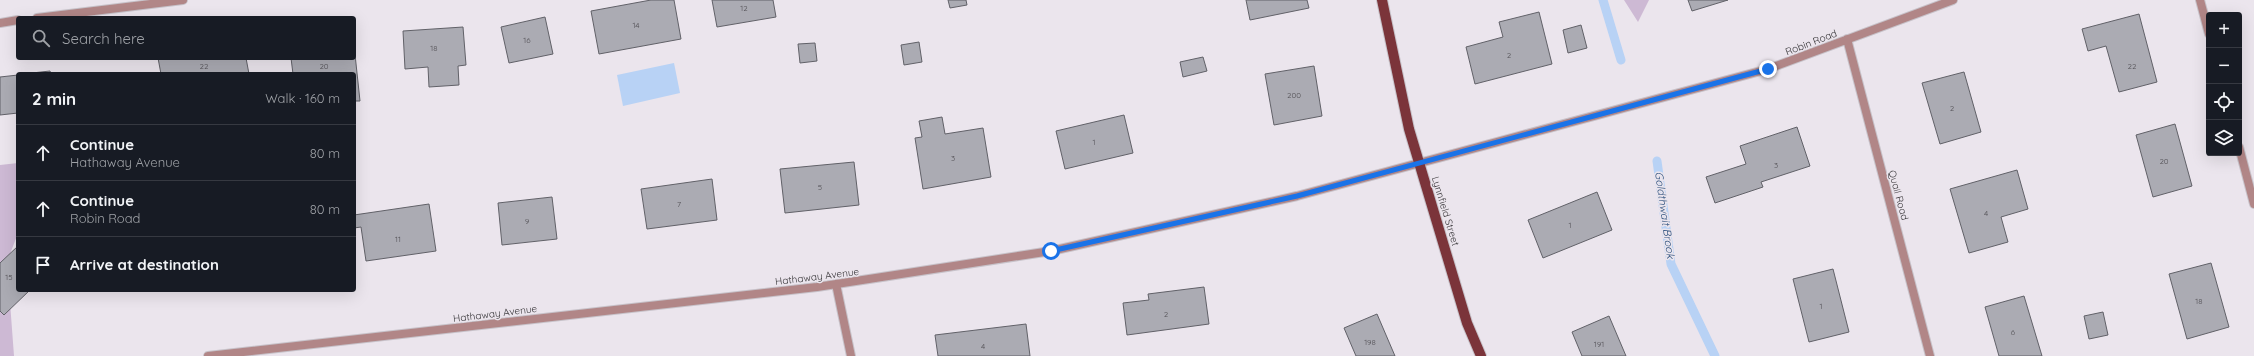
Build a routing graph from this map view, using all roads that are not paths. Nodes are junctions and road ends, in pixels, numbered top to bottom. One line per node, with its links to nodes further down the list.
1 (183, 0): 5 (street)
2 (1382, 0): 11 (main road, Lynnfield Street)
3 (1953, 0): 9 (street, Robin Road)
4 (2200, 0): 8 (street)
5 (53, 16)
6 (16, 20): 7 (street)
7 (0, 23)
8 (2206, 23)
9 (1847, 39): 11 (street, Robin Road); 17 (street, Quail Road)
10 (2241, 156): 12 (street)
11 (1420, 164): 13 (street, Hathaway Avenue); 16 (main road, Lynnfield Street)
12 (2254, 204)
13 (836, 284): 14 (street, Hathaway Avenue); 15 (street)
14 (208, 356)
15 (851, 356)
16 (1481, 356)
17 (1930, 356)

